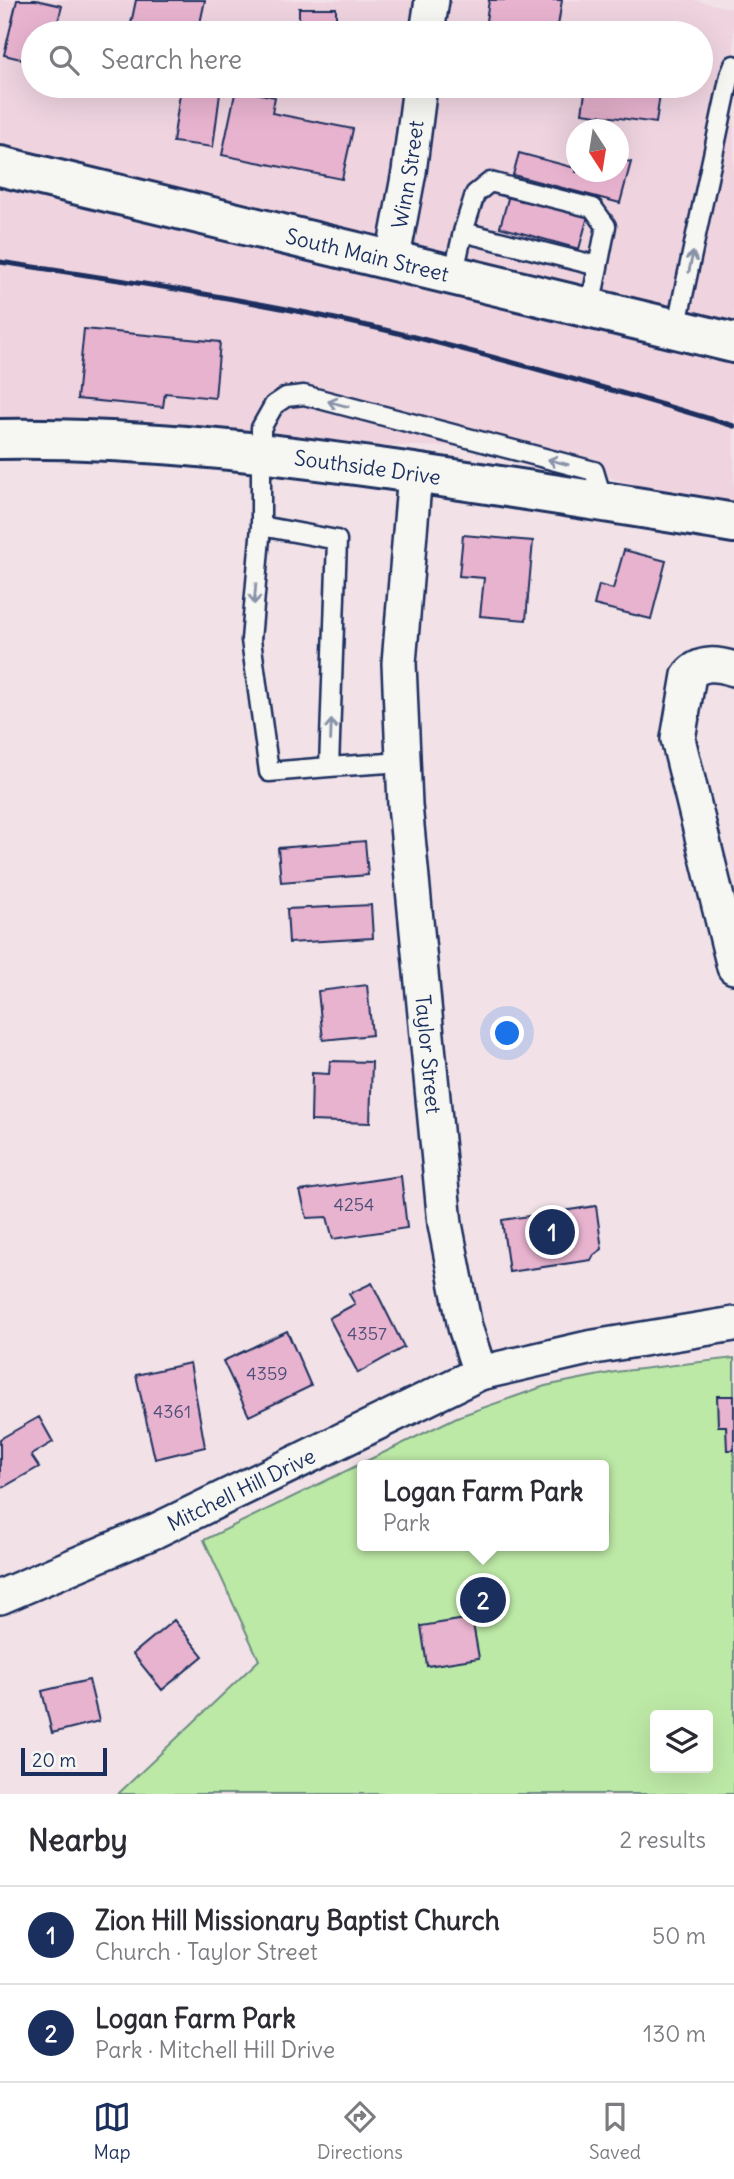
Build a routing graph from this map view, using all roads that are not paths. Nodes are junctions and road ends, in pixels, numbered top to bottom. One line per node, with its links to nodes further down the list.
1 (432, 0): 2 (street)
2 (429, 21)
3 (734, 65): 11 (lane, one-way to 3)
4 (418, 98): 7 (street, Winn Street)
5 (0, 166): 7 (main road, South Main Street)
6 (463, 232): 8 (lane); 8 (lane); 9 (lane)
7 (392, 262): 9 (main road, South Main Street)
8 (597, 266): 10 (lane)
9 (453, 276): 10 (main road, South Main Street)
10 (590, 308): 11 (main road, South Main Street)
11 (676, 329): 12 (main road, South Main Street)
12 (734, 343)
13 (0, 439): 14 (main road, Southside Drive)
14 (260, 453): 15 (main road, Southside Drive); 16 (lane, one-way to 14); 18 (lane)
15 (415, 473): 16 (main road, Southside Drive); 20 (street, Taylor Street)
16 (603, 501): 17 (main road, Southside Drive)
17 (734, 523)
18 (261, 526): 21 (lane, one-way to 18); 21 (lane, one-way to 21)
19 (734, 669): 22 (street)
20 (403, 762): 21 (lane); 24 (street, Taylor Street)
21 (329, 767)
22 (734, 967)
23 (734, 1324): 24 (street)
24 (480, 1373): 25 (street, Mitchell Hill Drive)
25 (0, 1597)

